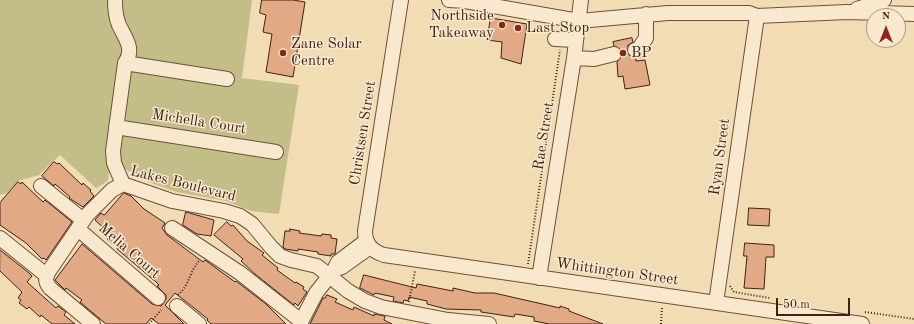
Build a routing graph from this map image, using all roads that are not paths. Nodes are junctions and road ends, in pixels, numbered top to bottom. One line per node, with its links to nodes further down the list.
1 (115, 0): 16 (street)
2 (401, 0): 25 (street, Christsen Street)
3 (449, 0): 10 (street)
4 (581, 0): 10 (street, Rae Street)
5 (884, 0): 6 (street)
6 (848, 12): 8 (street); 9 (street)
7 (646, 14): 9 (street); 10 (street); 13 (street)
8 (914, 14)
9 (757, 16): 29 (street, Ryan Street)
10 (579, 22): 12 (street, Rae Street)
11 (556, 39): 12 (street)
12 (576, 40): 15 (street, Rae Street)
13 (635, 50)
14 (614, 54): 15 (street)
15 (574, 58): 28 (street, Rae Street)
16 (125, 63): 17 (street); 18 (street)
17 (227, 79)
18 (116, 127): 19 (street, Michella Court); 20 (street)
19 (276, 152)
20 (123, 184): 22 (street, Lakes Boulevard); 26 (street, Lakes Boulevard)
21 (41, 186): 22 (street, Melia Court)
22 (81, 225): 27 (street, Lakes Boulevard); 33 (street, Melia Court)
23 (172, 228): 31 (street)
24 (0, 238): 27 (street)
25 (368, 244): 26 (street); 28 (street, Whittington Street)
26 (332, 273): 31 (street); 34 (street, Lakes Boulevard)
27 (46, 275): 32 (street)
28 (539, 278): 29 (street, Whittington Street)
29 (716, 303): 30 (street, Whittington Street)
30 (861, 318)
31 (301, 322)
32 (93, 324)
33 (199, 324)
34 (489, 324)

